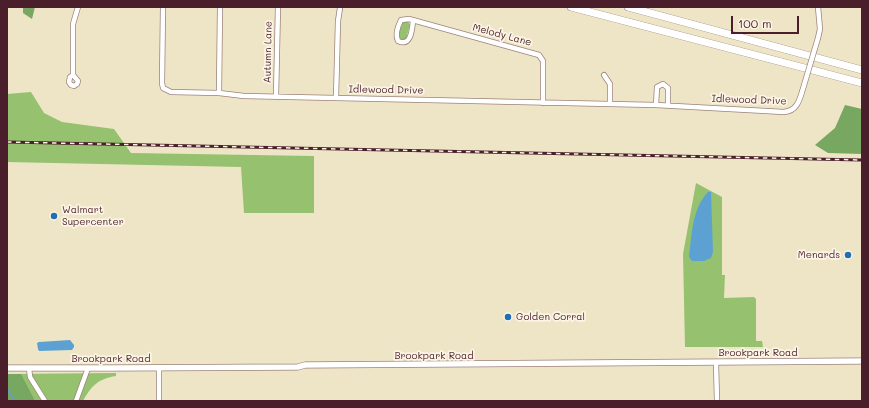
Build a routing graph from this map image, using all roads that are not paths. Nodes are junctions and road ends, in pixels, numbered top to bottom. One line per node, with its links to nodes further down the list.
1 (78, 7): 11 (street)
2 (163, 7): 14 (street, Idlewood Drive)
3 (220, 7): 14 (street)
4 (278, 7): 15 (street, Autumn Lane)
5 (571, 7): 13 (highway)
6 (628, 7): 10 (highway)
7 (818, 7): 20 (street, Idlewood Drive, bridge)
8 (340, 8): 16 (street)
9 (413, 21): 9 (street); 17 (street, Melody Lane)
10 (862, 70)
11 (74, 75)
12 (604, 75): 18 (street)
13 (861, 83)
14 (219, 93): 15 (street, Idlewood Drive)
15 (276, 96): 16 (street, Idlewood Drive)
16 (336, 98): 17 (street, Idlewood Drive)
17 (542, 102): 18 (street, Idlewood Drive)
18 (610, 104): 19 (street, Idlewood Drive)
19 (656, 105): 20 (street, Idlewood Drive); 20 (street)
20 (668, 105)
21 (862, 361): 22 (main road, Brookpark Road)
22 (716, 362): 26 (main road, Brookpark Road); 30 (street)
23 (8, 368): 24 (main road, Brookpark Road)
24 (29, 368): 25 (main road, Brookpark Road); 27 (street)
25 (88, 368): 26 (main road, Brookpark Road); 28 (street)
26 (159, 368): 29 (street)
27 (45, 401)
28 (76, 401)
29 (158, 401)
30 (717, 401)

